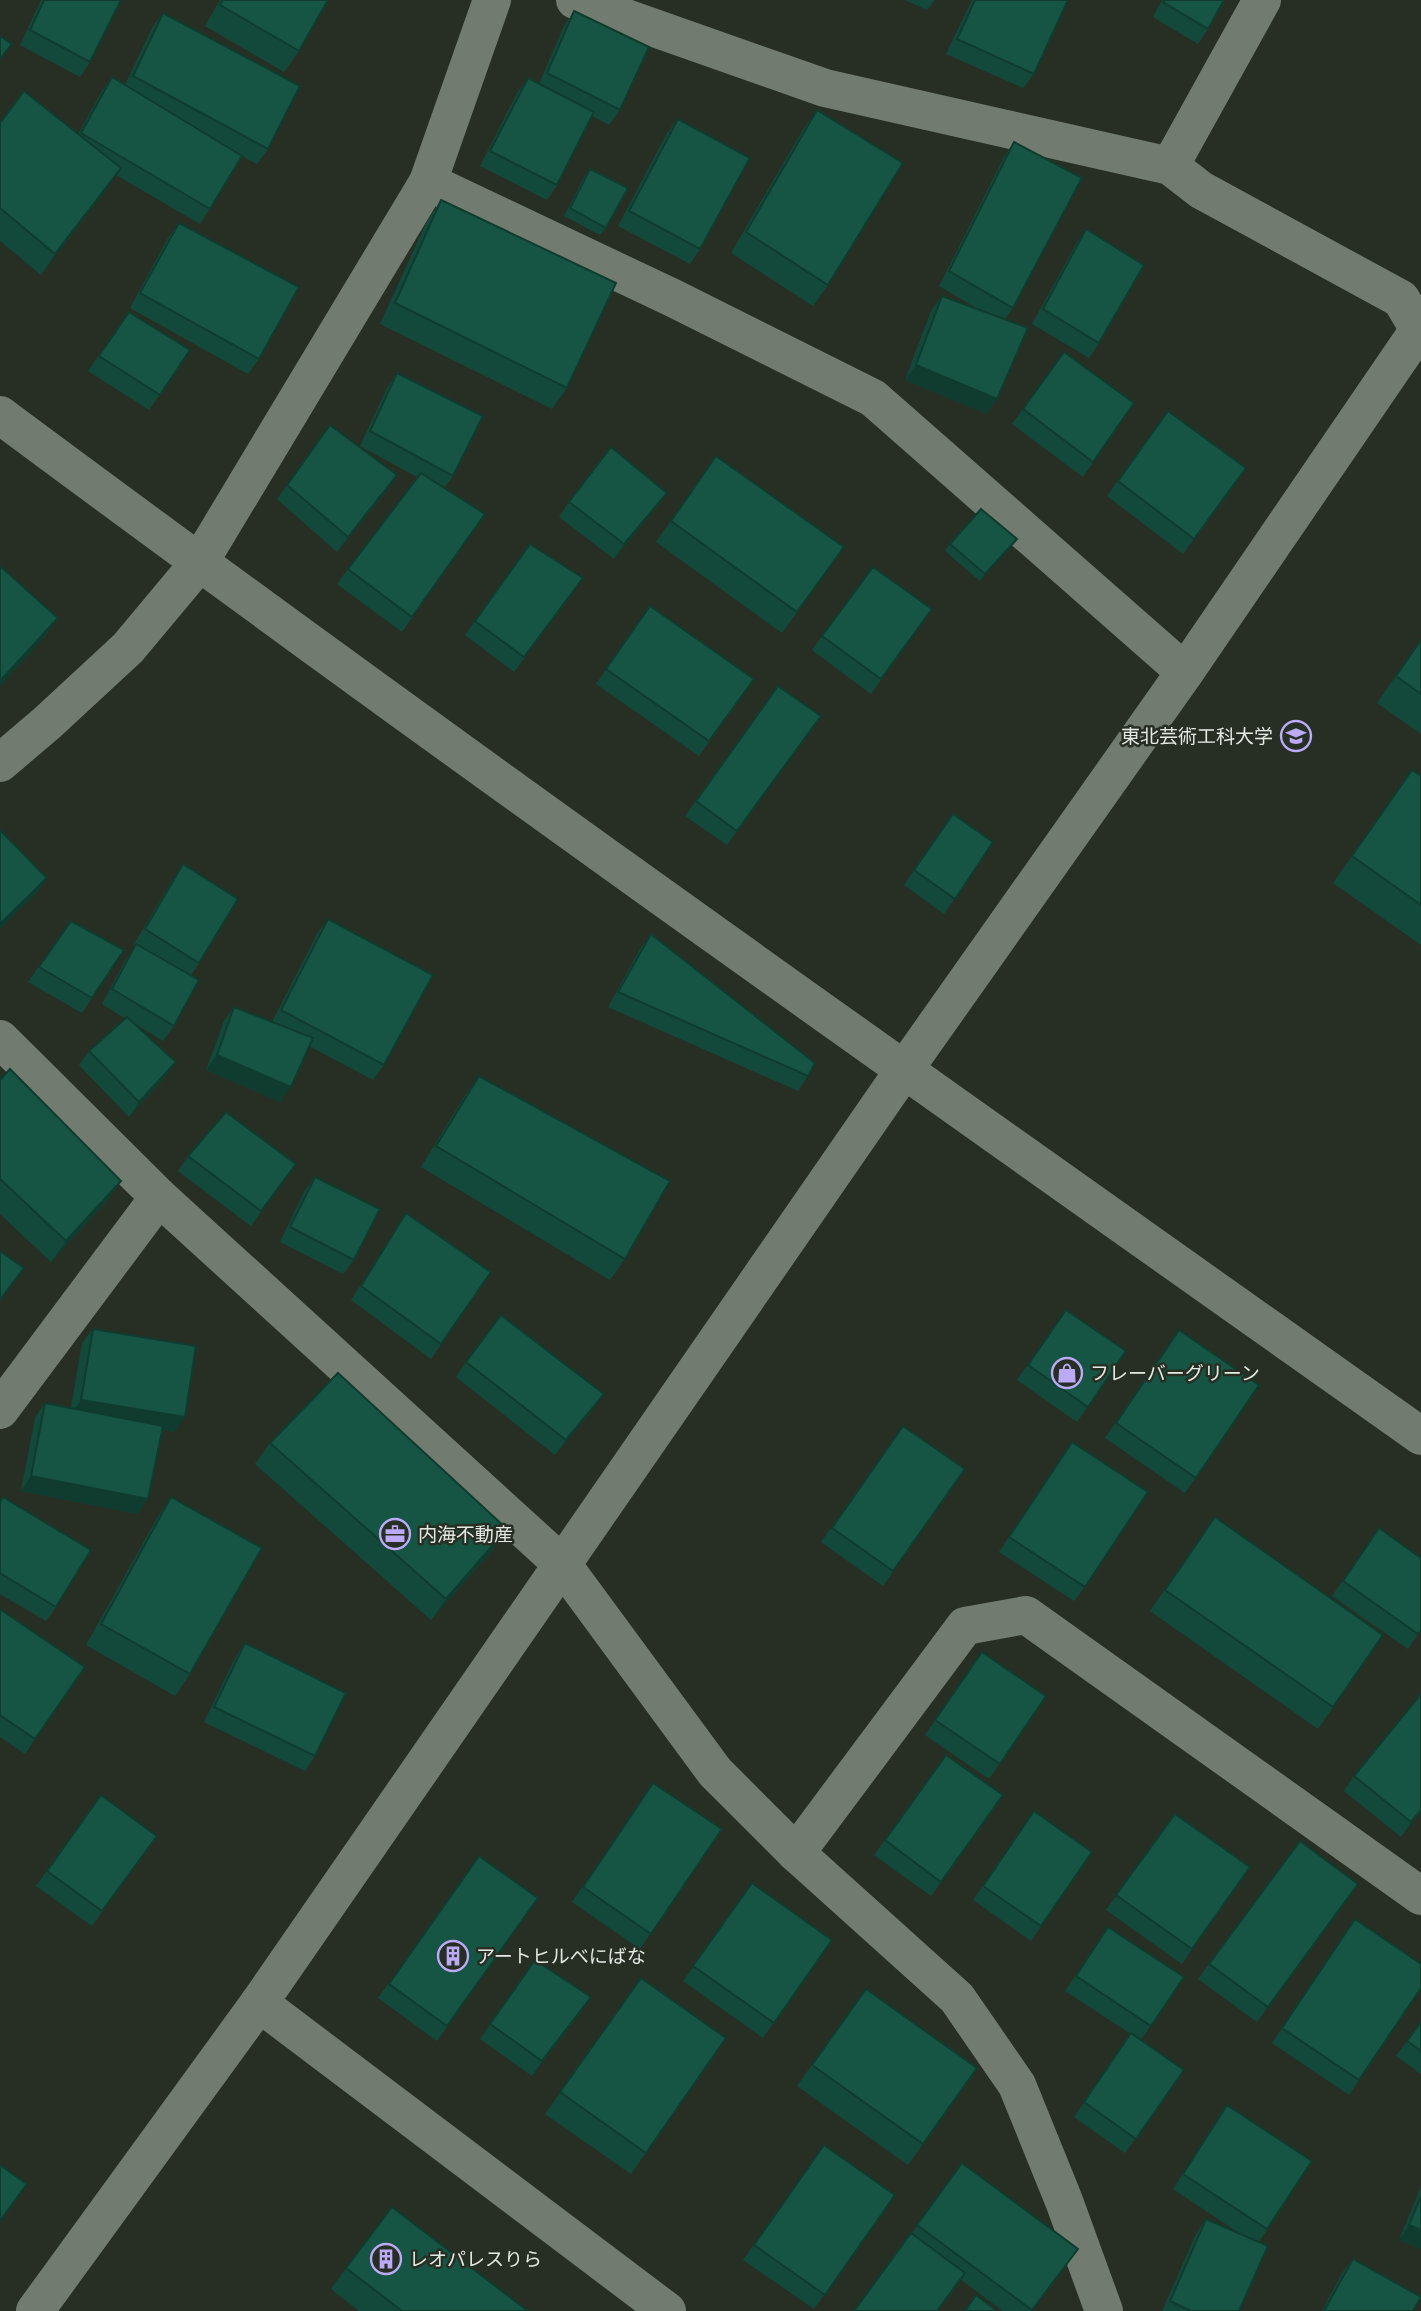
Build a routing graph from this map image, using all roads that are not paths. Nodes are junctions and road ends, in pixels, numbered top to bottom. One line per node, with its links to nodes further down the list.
1 (492, 0): 5 (street)
2 (575, 0): 4 (street)
3 (1262, 0): 4 (street)
4 (1170, 166): 6 (street)
5 (428, 182): 8 (street); 9 (street)
6 (1420, 332): 9 (street)
7 (0, 415): 8 (street)
8 (198, 563): 10 (street); 12 (street)
9 (1185, 672): 12 (street)
10 (0, 763)
11 (0, 1039): 13 (street)
12 (904, 1070): 15 (street); 16 (street)
13 (159, 1196): 14 (street); 16 (street)
14 (0, 1410)
15 (1421, 1436)
16 (562, 1564): 17 (street); 19 (street)
17 (796, 1853): 18 (street); 22 (street)
18 (1421, 1896)
19 (259, 2003): 20 (street); 21 (street)
20 (35, 2311)
21 (667, 2311)
22 (1104, 2311)

